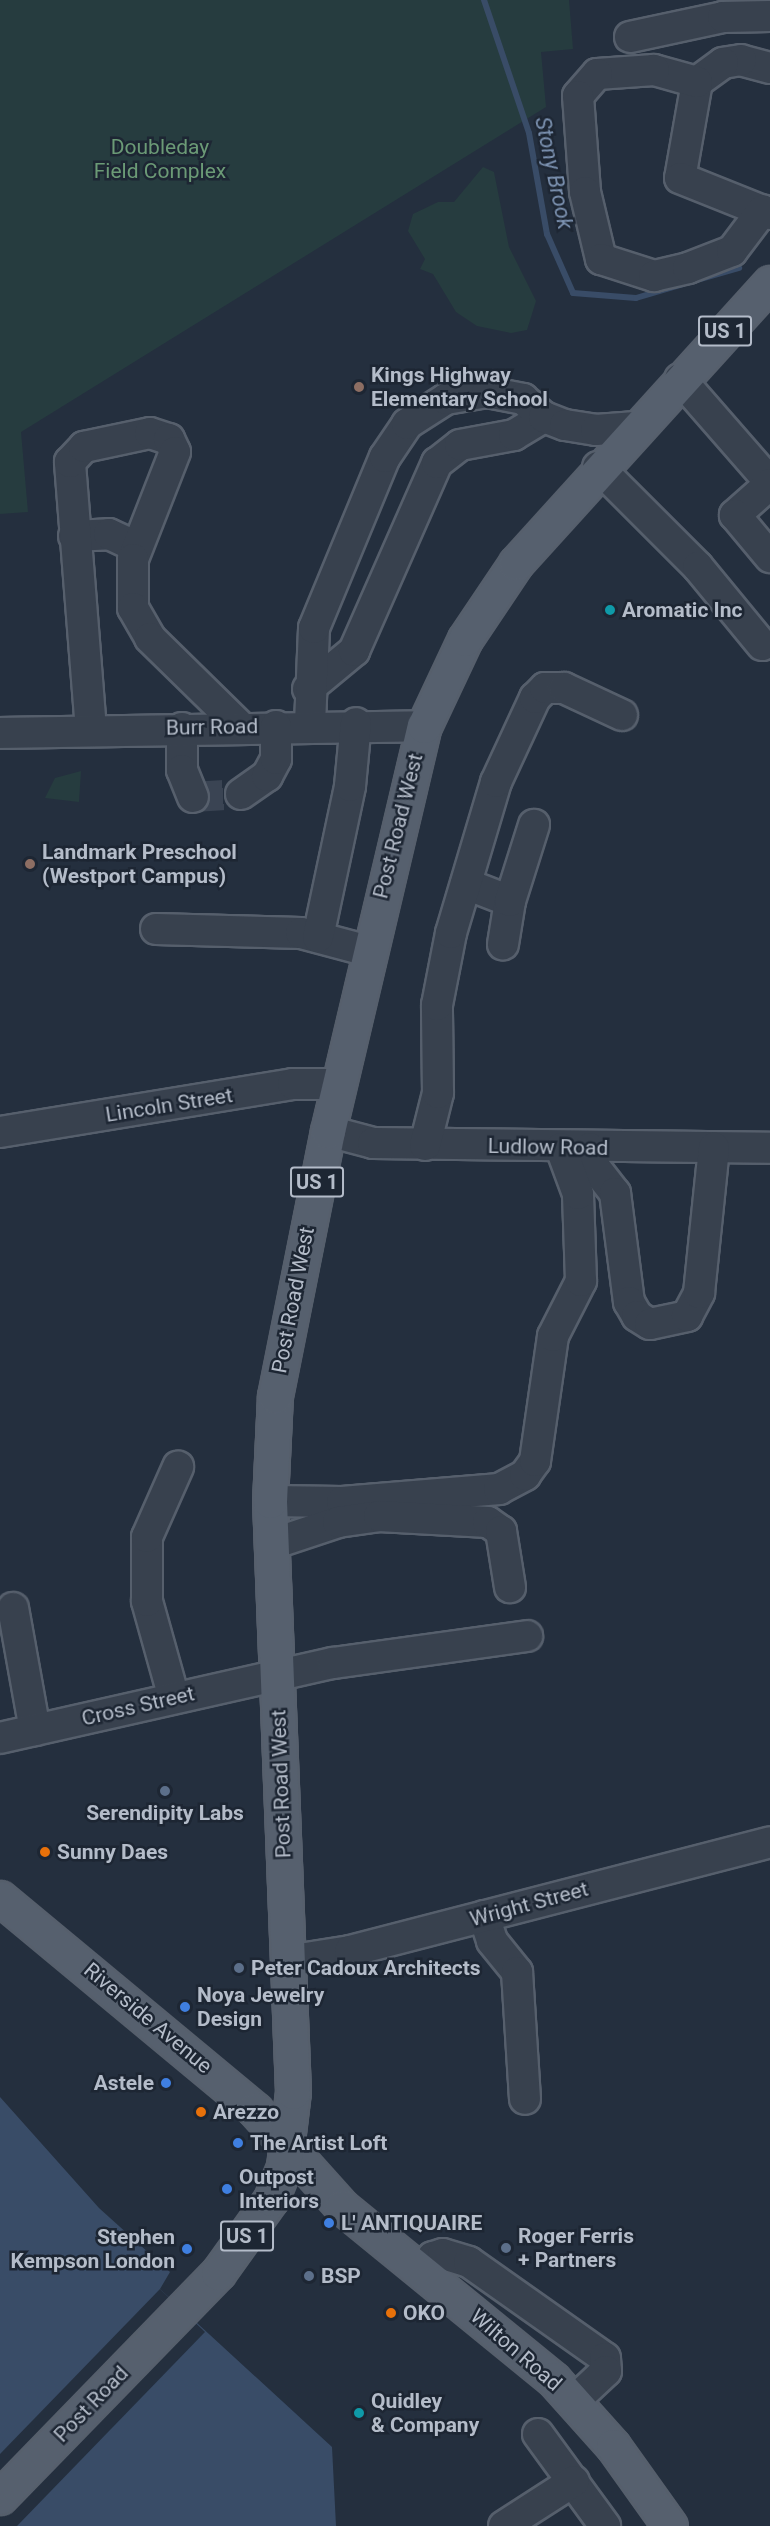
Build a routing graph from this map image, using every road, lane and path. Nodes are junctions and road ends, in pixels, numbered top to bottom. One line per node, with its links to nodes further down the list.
1 (720, 9): 2 (street); 3 (street)
2 (770, 16)
3 (630, 37)
4 (770, 69): 5 (street)
5 (697, 82): 6 (street); 6 (street)
6 (767, 212)
7 (770, 283): 8 (main road, Post Road West / US 1)
8 (680, 379): 10 (main road, Post Road West / US 1); 12 (street)
9 (544, 417): 10 (street); 17 (street); 17 (street)
10 (636, 427): 11 (main road, Post Road West / US 1)
11 (598, 467): 16 (street); 22 (main road, Post Road West / US 1)
12 (770, 483): 15 (street)
13 (74, 536): 14 (street); 14 (street); 25 (street)
14 (137, 547): 23 (street)
15 (770, 557)
16 (762, 645)
17 (308, 689): 20 (street)
18 (622, 715): 30 (street)
19 (356, 723): 20 (street, Burr Road); 22 (street, Burr Road); 33 (street)
20 (310, 724): 21 (street, Burr Road)
21 (276, 726): 23 (street, Burr Road); 27 (street)
22 (424, 726): 35 (main road, Post Road West / US 1)
23 (241, 727): 24 (street, Burr Road)
24 (182, 728): 25 (street, Burr Road); 28 (street)
25 (92, 730): 26 (street, Burr Road)
26 (0, 733)
27 (241, 794)
28 (193, 797)
29 (534, 825): 31 (street)
30 (466, 884): 31 (street); 37 (street)
31 (510, 901): 34 (street)
32 (156, 929): 33 (street)
33 (318, 937): 35 (street)
34 (503, 944)
35 (368, 951): 36 (main road, Post Road West / US 1)
36 (339, 1084): 38 (main road, Post Road West / US 1); 39 (street, Lincoln Street)
37 (438, 1093): 40 (street); 41 (street)
38 (328, 1131): 40 (street, Ludlow Road); 46 (main road, Post Road West / US 1)
39 (0, 1132)
40 (425, 1145): 41 (street, Ludlow Road)
41 (464, 1146): 42 (street, Ludlow Road)
42 (575, 1148): 43 (street, Ludlow Road); 43 (street); 46 (street)
43 (714, 1148): 44 (street, Ludlow Road)
44 (770, 1148)
45 (178, 1467): 52 (street)
46 (270, 1501): 47 (main road, Post Road West / US 1)
47 (272, 1544): 48 (street); 51 (main road, Post Road West / US 1)
48 (510, 1587)
49 (13, 1608): 53 (street)
50 (527, 1636): 51 (street, Cross Street)
51 (277, 1676): 52 (street, Cross Street); 58 (main road, Post Road West / US 1)
52 (174, 1698): 53 (street, Cross Street)
53 (35, 1730): 54 (street, Cross Street)
54 (0, 1738)
55 (770, 1842): 57 (street, Wright Street)
56 (0, 1898): 60 (main road, Riverside Avenue)
57 (484, 1916): 58 (street, Wright Street); 59 (street)
58 (287, 1961): 60 (main road, Post Road West / US 1)
59 (525, 2099)
60 (287, 2147): 61 (main road, Wilton Road); 62 (main road, Post Road West / US 1)
61 (426, 2275): 63 (main road, Wilton Road); 63 (street)
62 (182, 2310): 66 (main road, Post Road / US 1)
63 (574, 2401): 69 (main road, Wilton Road)
64 (538, 2434): 65 (street)
65 (574, 2481): 67 (street); 68 (street)
66 (0, 2497)
67 (504, 2526)
68 (605, 2526)
69 (670, 2526)

